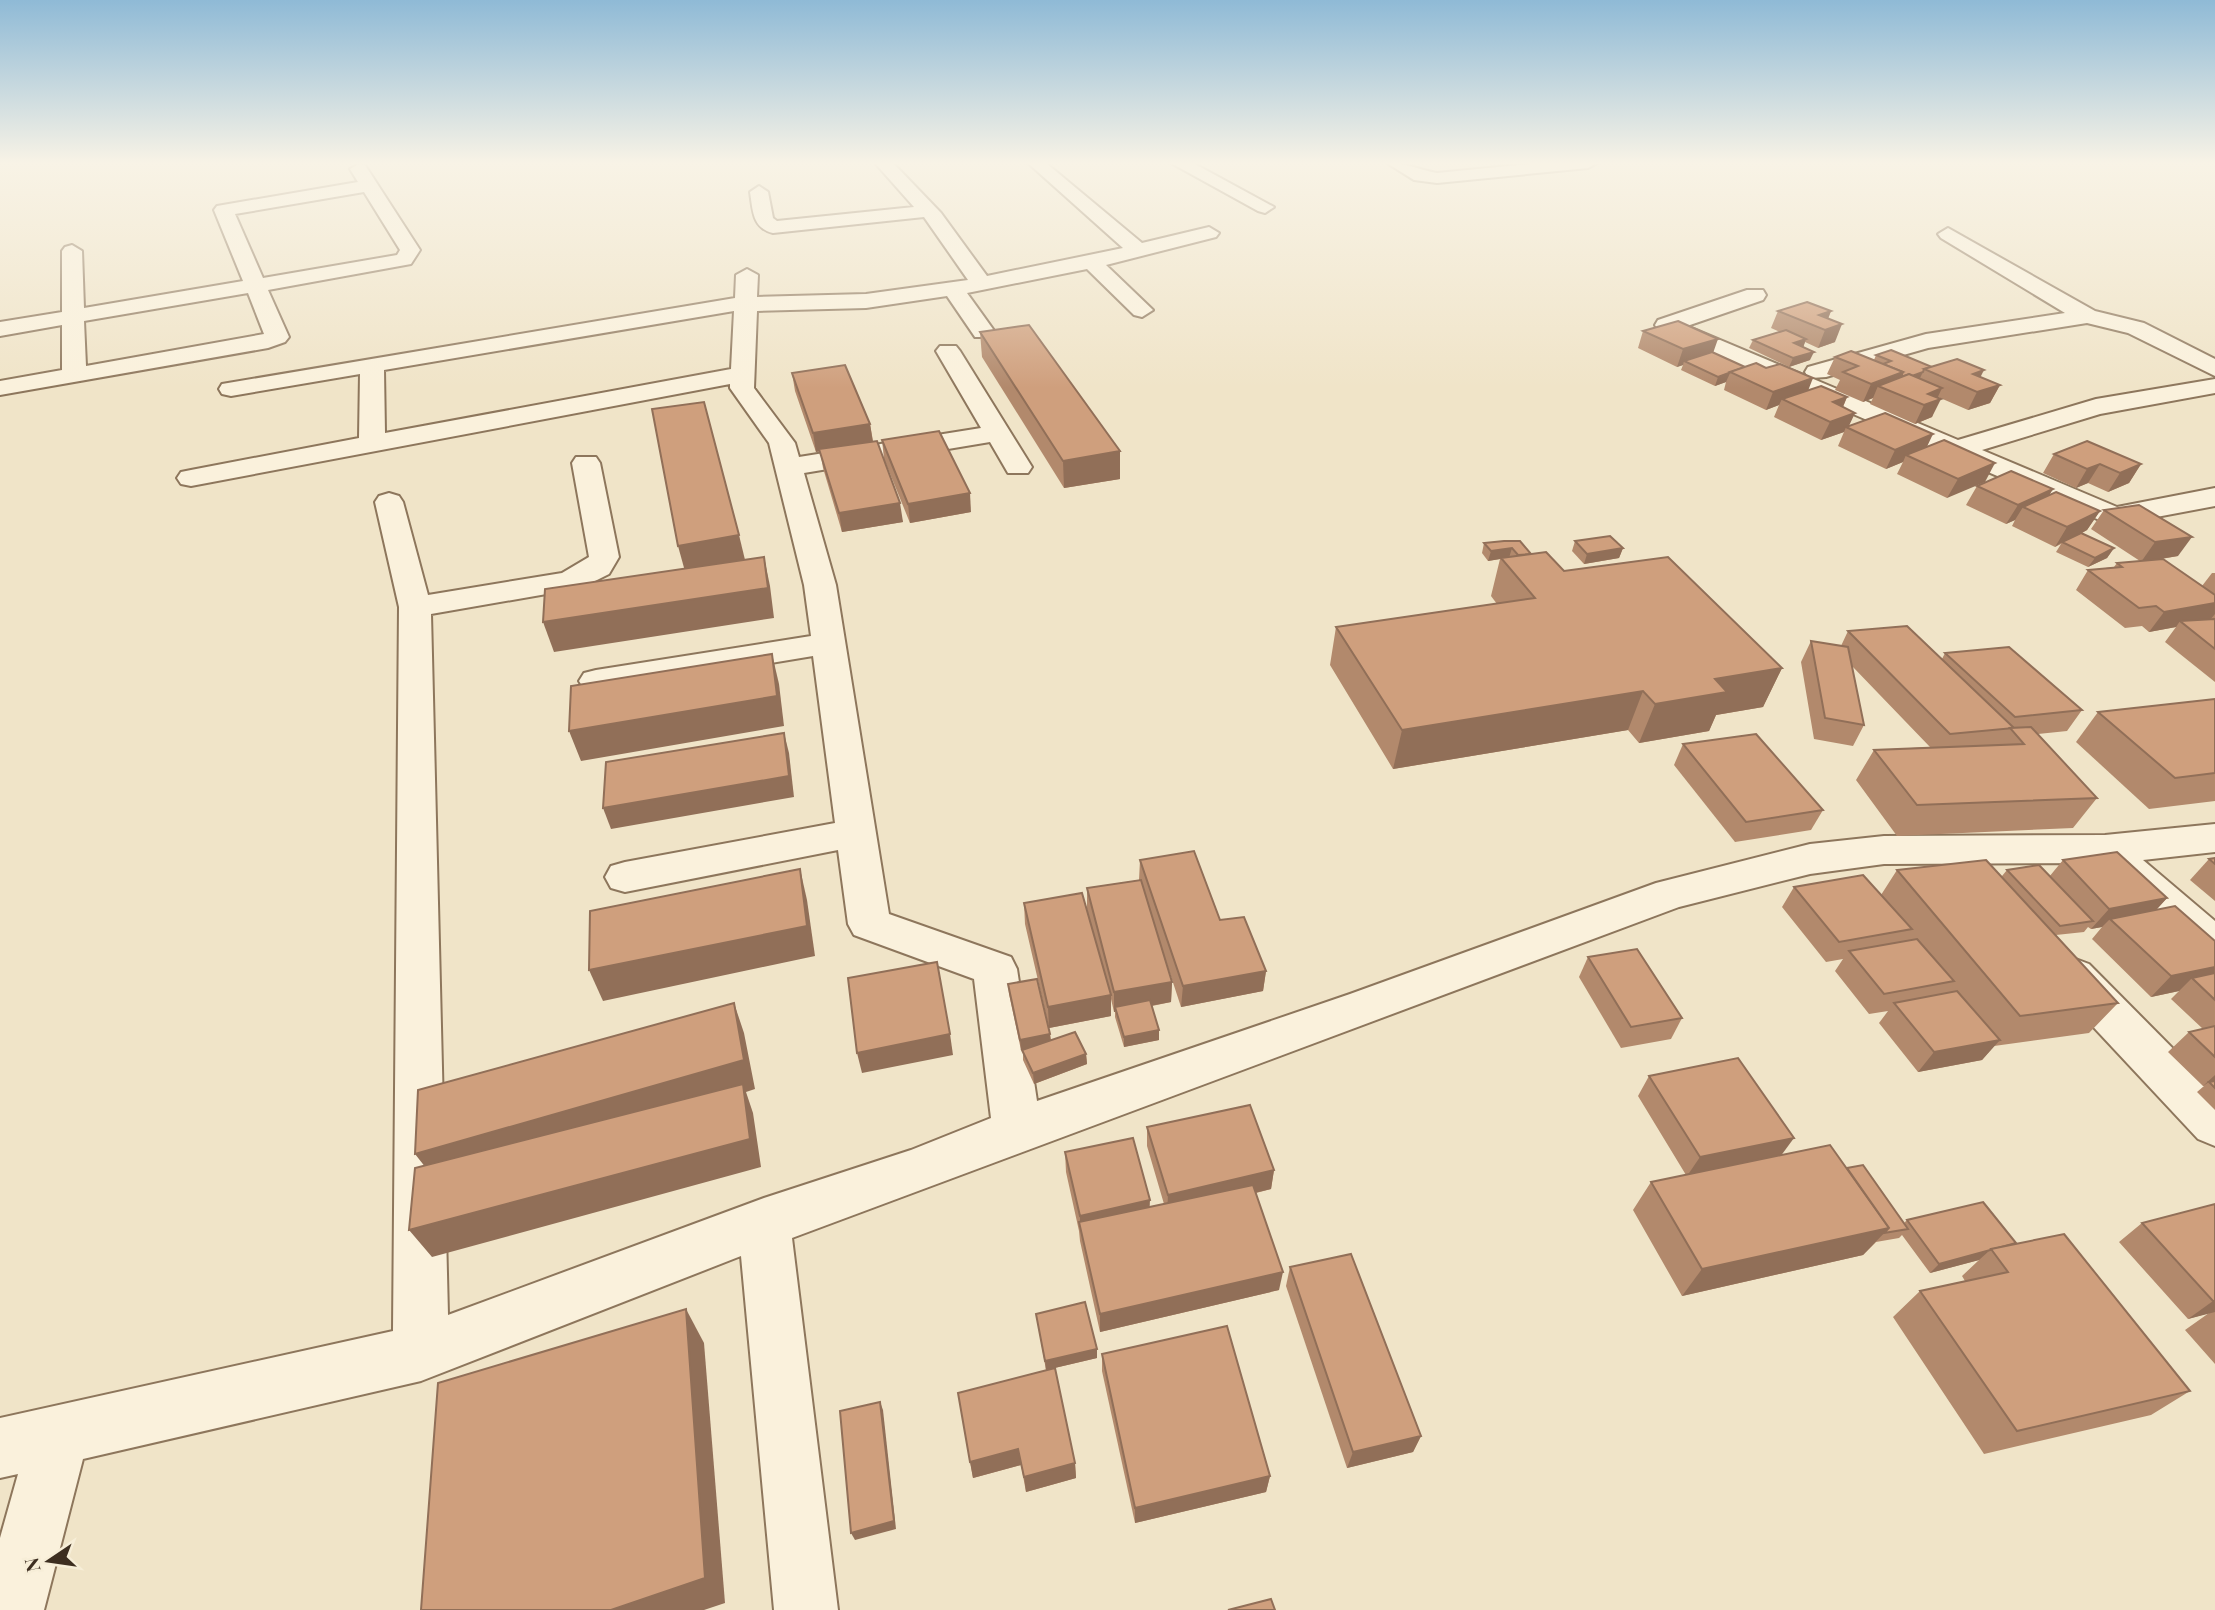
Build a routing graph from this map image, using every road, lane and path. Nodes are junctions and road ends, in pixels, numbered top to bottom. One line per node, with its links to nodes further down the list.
1 (236, 238): 11 (street)
2 (403, 238): 11 (street)
3 (949, 238): 10 (street)
4 (1125, 238): 7 (street)
5 (1188, 238): 7 (street)
6 (1955, 238): 16 (street)
7 (1139, 250): 9 (street)
8 (72, 251): 17 (street)
9 (1091, 262): 10 (street); 15 (street)
10 (982, 284): 12 (street)
11 (257, 288): 17 (street); 24 (street)
12 (953, 288): 13 (street); 19 (street)
13 (747, 289): 21 (street); 23 (street)
14 (1755, 295): 25 (street)
15 (1142, 310)
16 (2087, 316): 22 (street); 25 (street)
17 (73, 317): 18 (street); 24 (street)
18 (0, 329)
19 (983, 332)
20 (948, 351): 29 (street)
21 (372, 365): 28 (street); 30 (street)
22 (2215, 369)
23 (743, 374): 30 (street); 33 (street)
24 (74, 375): 27 (street)
25 (1792, 379): 31 (street)
26 (2215, 386): 31 (street)
27 (0, 388)
28 (231, 388)
29 (996, 433): 33 (street); 34 (street)
30 (372, 444): 35 (street)
31 (1956, 449): 36 (street)
32 (586, 463): 38 (street)
33 (789, 467): 39 (street)
34 (1018, 467)
35 (191, 478)
36 (2215, 497)
37 (389, 502): 38 (street)
38 (415, 607): 52 (street)
39 (829, 643): 40 (street); 41 (street)
40 (596, 681)
41 (856, 833): 45 (street); 50 (street)
42 (2215, 838): 44 (street)
43 (1951, 848): 44 (street); 46 (street); 50 (street)
44 (2105, 849): 47 (street)
45 (625, 877)
46 (1988, 888)
47 (2215, 946)
48 (2045, 947): 49 (street)
49 (2215, 1124)
50 (1017, 1130): 51 (street)
51 (764, 1223): 52 (street); 56 (street)
52 (421, 1353): 53 (street)
53 (59, 1435): 54 (street); 55 (street)
54 (0, 1448)
55 (12, 1610)
56 (807, 1610)

